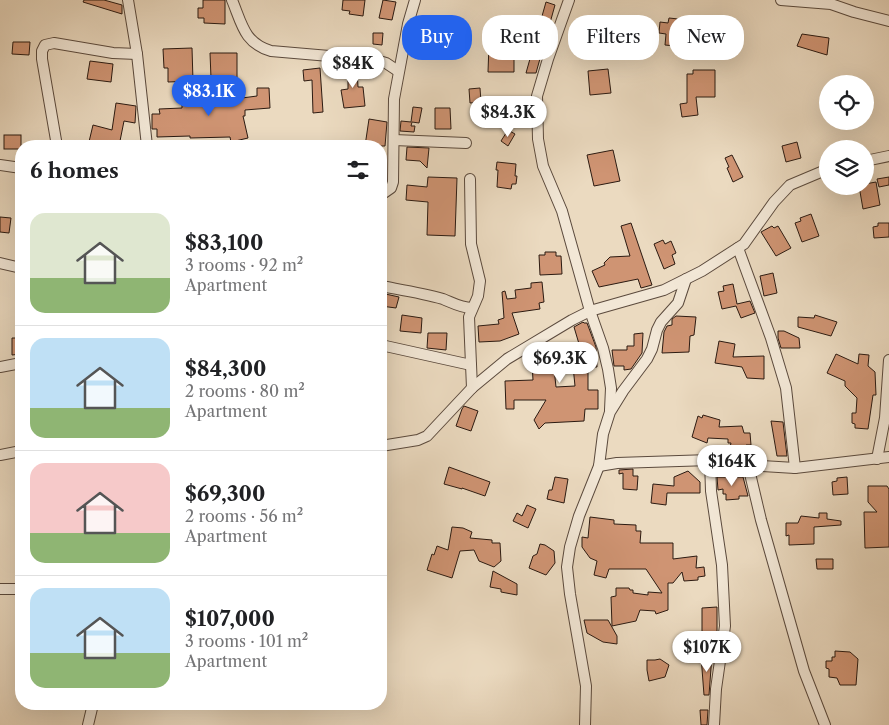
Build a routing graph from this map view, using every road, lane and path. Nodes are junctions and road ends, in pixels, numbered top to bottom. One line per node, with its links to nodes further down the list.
1 (128, 0): 7 (street)
2 (232, 0): 8 (street)
3 (415, 0): 8 (street)
4 (569, 0): 26 (street)
5 (781, 0): 6 (street)
6 (889, 21)
7 (137, 54): 9 (street); 10 (street)
8 (398, 71): 11 (street)
9 (55, 140)
10 (146, 140)
11 (394, 140): 12 (street); 19 (street)
12 (466, 143)
13 (889, 156): 14 (street)
14 (874, 159)
15 (0, 165): 16 (street)
16 (15, 167)
17 (819, 173): 20 (street)
18 (470, 179): 25 (street)
19 (387, 192)
20 (738, 248): 23 (street); 42 (street)
21 (0, 263): 22 (street)
22 (15, 267)
23 (686, 279): 26 (street); 33 (street)
24 (387, 287): 25 (street)
25 (472, 308): 30 (street)
26 (590, 311): 32 (street); 33 (street)
27 (387, 347): 30 (street)
28 (889, 360): 38 (street)
29 (15, 364): 31 (street)
30 (471, 365): 32 (street)
31 (0, 368)
32 (472, 388): 34 (street)
33 (610, 412): 41 (street)
34 (387, 445)
35 (15, 452): 36 (street)
36 (0, 454)
37 (889, 457): 38 (street)
38 (878, 459): 42 (street)
39 (710, 460): 40 (street); 41 (street); 48 (street)
40 (748, 465): 42 (street); 49 (street)
41 (599, 466): 47 (street)
42 (795, 468)
43 (0, 589): 44 (street)
44 (15, 590)
45 (92, 710): 46 (street)
46 (88, 725)
47 (585, 725)
48 (714, 725)
49 (825, 725)

